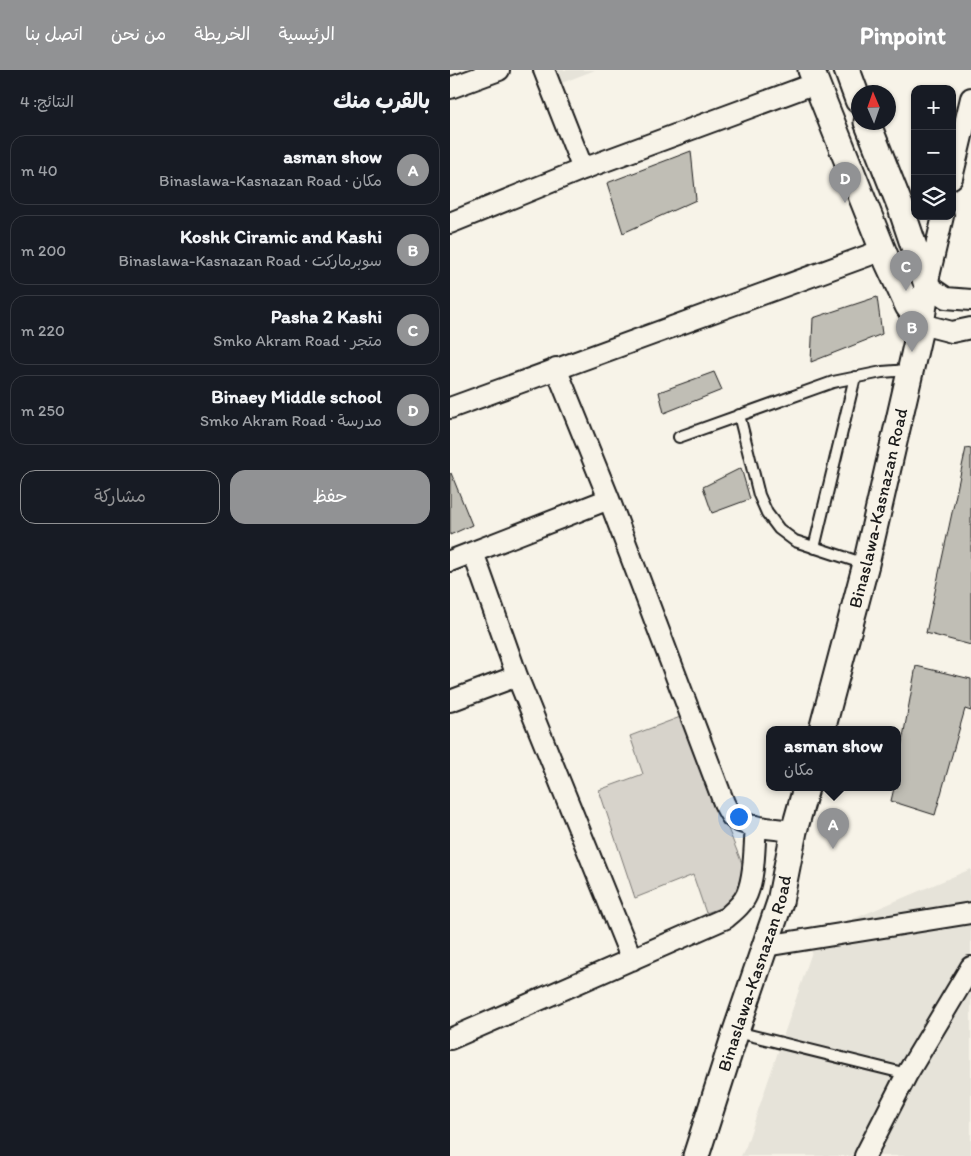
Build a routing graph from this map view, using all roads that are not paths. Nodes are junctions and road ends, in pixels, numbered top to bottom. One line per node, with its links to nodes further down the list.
1 (499, 70): 6 (street)
2 (544, 70): 9 (street)
3 (847, 70): 5 (street)
4 (813, 76): 9 (street); 13 (street)
5 (852, 85)
6 (450, 88)
7 (971, 98): 10 (street)
8 (871, 130): 14 (street)
9 (583, 169): 12 (street)
10 (953, 175)
11 (942, 220): 14 (street)
12 (450, 223)
13 (883, 250): 16 (street); 18 (street)
14 (927, 285): 15 (street); 16 (street, Binaslawa-Kasnazan Road)
15 (971, 300)
16 (921, 324): 17 (street); 19 (street, Binaslawa-Kasnazan Road)
17 (971, 328)
18 (556, 368): 21 (street); 24 (street)
19 (909, 370): 20 (lane); 28 (street, Binaslawa-Kasnazan Road)
20 (855, 377): 22 (lane); 25 (lane)
21 (450, 408)
22 (739, 416): 23 (lane); 25 (lane)
23 (679, 437)
24 (609, 499): 26 (street); 33 (street)
25 (814, 548): 28 (lane)
26 (473, 552): 27 (street); 29 (street)
27 (450, 561)
28 (866, 564): 31 (street, Binaslawa-Kasnazan Road)
29 (517, 676): 30 (street); 37 (street)
30 (450, 701)
31 (823, 726)
32 (805, 791): 34 (street, Binaslawa-Kasnazan Road)
33 (756, 826): 34 (street); 37 (street)
34 (794, 831): 36 (street, Binaslawa-Kasnazan Road)
35 (971, 913): 36 (street)
36 (765, 946): 39 (street, Binaslawa-Kasnazan Road)
37 (632, 960): 40 (street)
38 (971, 967): 41 (street)
39 (736, 1031): 41 (lane); 43 (street, Binaslawa-Kasnazan Road)
40 (450, 1039)
41 (907, 1074): 42 (street)
42 (873, 1154)
43 (696, 1156)

